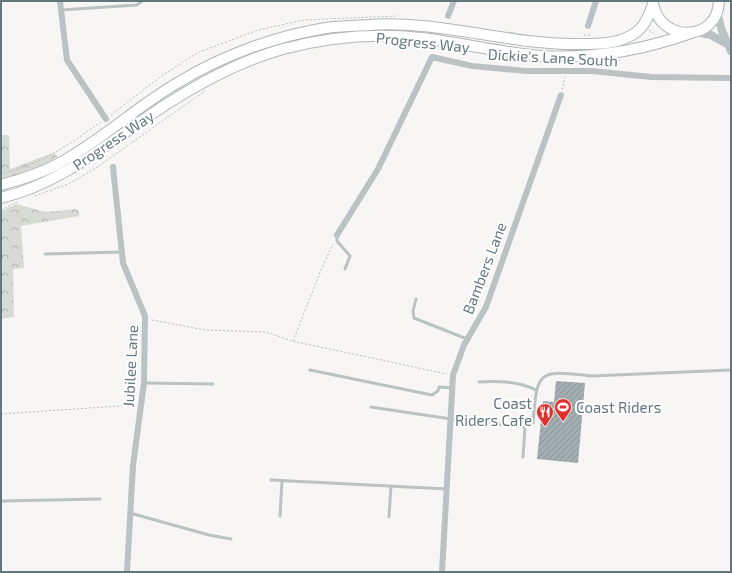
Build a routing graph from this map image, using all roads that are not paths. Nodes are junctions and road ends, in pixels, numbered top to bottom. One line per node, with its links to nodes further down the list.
1 (60, 1): 8 (street)
2 (142, 1): 8 (lane)
3 (454, 1): 9 (street)
4 (596, 1): 10 (street)
5 (724, 1): 7 (street)
6 (653, 3): 11 (main road); 17 (main road, Progress Way)
7 (718, 8): 11 (main road, Progress Way); 12 (street)
8 (61, 10): 15 (street)
9 (448, 16)
10 (588, 26)
11 (693, 33): 12 (street); 18 (main road, Progress Way)
12 (729, 48)
13 (731, 78): 19 (street, Dickie's Lane South)
14 (561, 95): 24 (street, Bambers Lane)
15 (106, 119)
16 (113, 167): 20 (street, Jubilee Lane)
17 (1, 185)
18 (1, 198)
19 (337, 235): 22 (lane)
20 (122, 252): 21 (lane); 28 (street, Jubilee Lane)
21 (45, 254)
22 (345, 269)
23 (416, 299): 24 (lane)
24 (467, 339): 30 (street, Bambers Lane)
25 (310, 370): 30 (lane)
26 (731, 370): 31 (lane)
27 (479, 382): 31 (lane)
28 (144, 383): 29 (lane); 42 (street, Jubilee Lane)
29 (213, 384)
30 (452, 388): 33 (street, Bambers Lane)
31 (536, 390): 34 (lane)
32 (371, 407): 33 (lane)
33 (451, 419): 34 (lane); 39 (street, Bambers Lane)
34 (525, 426): 35 (lane)
35 (523, 457)
36 (271, 480): 37 (lane)
37 (282, 481): 38 (lane); 43 (lane)
38 (392, 486): 39 (lane); 44 (lane)
39 (447, 489): 47 (street, Bambers Lane)
40 (100, 499): 41 (lane)
41 (1, 501)
42 (130, 513): 45 (lane); 46 (street, Jubilee Lane)
43 (280, 516)
44 (389, 517)
45 (231, 539)
46 (127, 572)
47 (442, 572)

